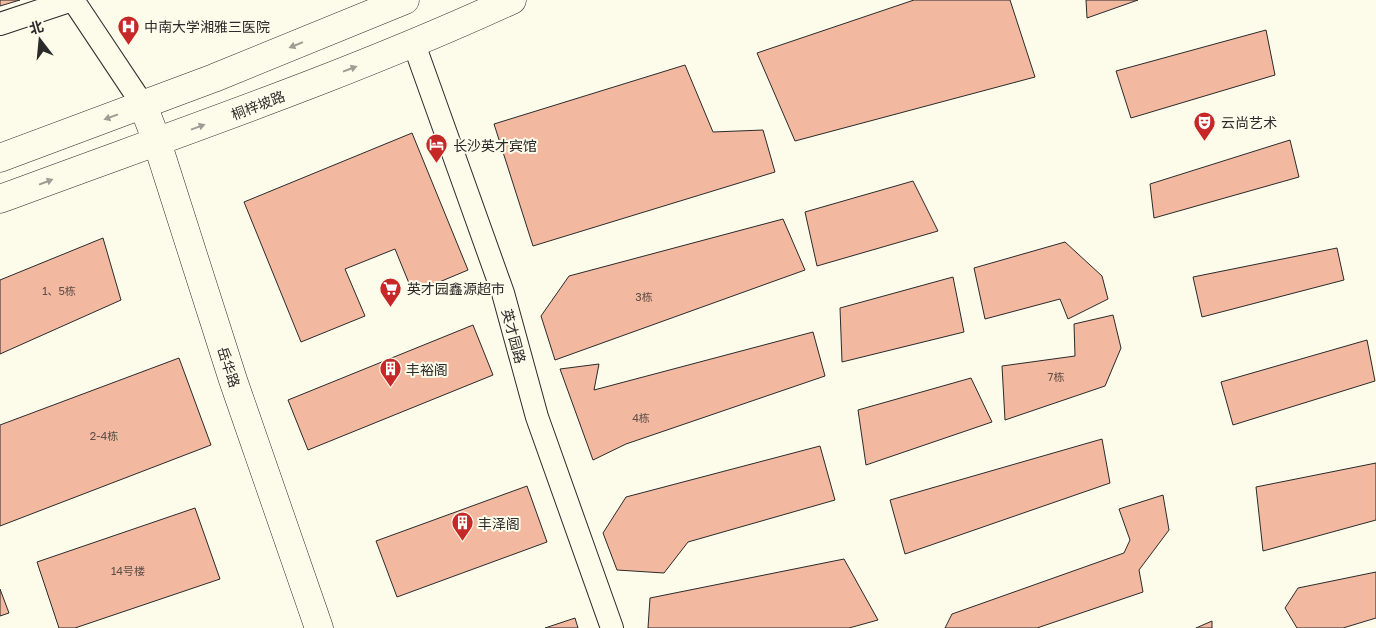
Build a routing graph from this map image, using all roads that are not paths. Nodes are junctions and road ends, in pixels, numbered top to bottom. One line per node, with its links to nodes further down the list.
1 (72, 0): 4 (street); 6 (street)
2 (405, 0): 6 (main road, one-way to 6)
3 (512, 0): 5 (main road, 桐梓坡路)
4 (0, 24)
5 (414, 44): 7 (main road, 桐梓坡路, one-way to 5); 11 (street, 英才园路)
6 (143, 105): 7 (main road, 岳华路); 8 (main road, one-way to 8)
7 (157, 142): 9 (main road, 桐梓坡路, one-way to 7); 10 (main road, 岳华路)
8 (0, 158)
9 (0, 199)
10 (319, 628)
11 (612, 628)

